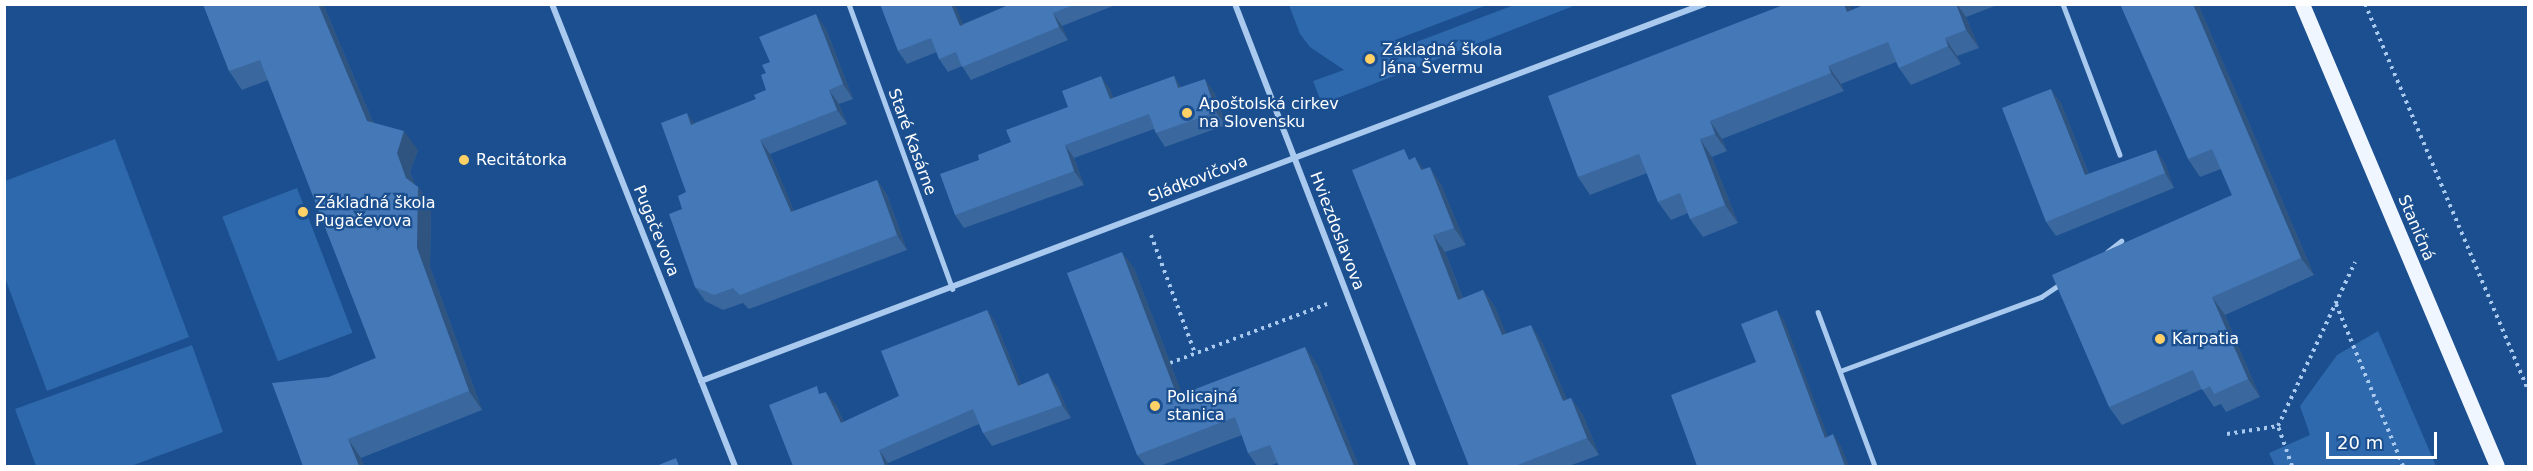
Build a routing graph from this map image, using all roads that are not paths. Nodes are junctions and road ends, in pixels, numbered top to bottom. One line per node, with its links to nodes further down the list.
1 (552, 4): 15 (street, Pugačevova)
2 (849, 4): 12 (lane, Staré Kasárne)
3 (1234, 4): 8 (street, Hviezdoslavova)
4 (1704, 4): 8 (street, Sládkovičova)
5 (2063, 4): 7 (lane)
6 (2302, 4): 19 (main road, Staničná)
7 (2120, 155)
8 (1295, 156): 12 (street, Sládkovičova); 17 (street, Hviezdoslavova)
9 (2121, 242): 10 (lane)
10 (2104, 254)
11 (2068, 278): 14 (lane)
12 (953, 289): 15 (street, Sládkovičova)
13 (1818, 312): 14 (lane)
14 (1840, 371): 18 (lane)
15 (701, 381): 16 (street, Pugačevova)
16 (735, 466)
17 (1413, 466)
18 (1875, 466)
19 (2498, 466)

